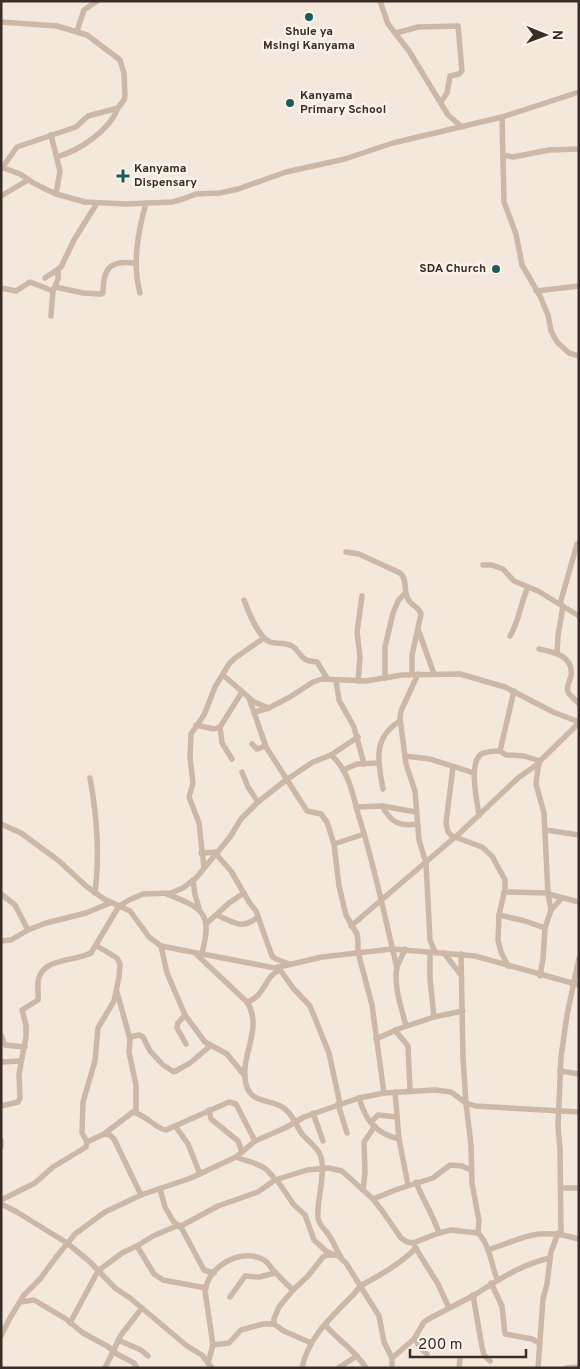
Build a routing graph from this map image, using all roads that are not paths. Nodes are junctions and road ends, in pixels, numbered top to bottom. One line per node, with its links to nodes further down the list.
1 (98, 1): 4 (street)
2 (380, 2): 5 (street)
3 (1, 22): 4 (street)
4 (77, 31): 8 (street)
5 (396, 33): 7 (street); 7 (street)
6 (579, 92): 9 (street)
7 (441, 102): 10 (street)
8 (118, 108): 11 (street); 14 (street)
9 (502, 117): 10 (street); 13 (street)
10 (462, 127): 19 (street)
11 (51, 135): 14 (street); 15 (street)
12 (579, 149): 13 (street)
13 (502, 154): 27 (street)
14 (57, 157): 17 (street)
15 (2, 169): 16 (street)
16 (28, 180): 17 (street); 18 (street)
17 (56, 194): 20 (street)
18 (1, 196)
19 (146, 203): 20 (street); 21 (street)
20 (97, 204): 22 (street)
21 (135, 262): 26 (street); 28 (street)
22 (58, 271): 23 (street); 26 (street)
23 (45, 278)
24 (579, 286): 27 (street)
25 (1, 288): 26 (street)
26 (54, 289): 29 (street)
27 (536, 291): 30 (street)
28 (140, 293)
29 (51, 316)
30 (579, 356)
31 (577, 544): 38 (street)
32 (346, 552): 35 (street)
33 (483, 565): 34 (street)
34 (528, 587): 38 (street); 41 (street)
35 (406, 593): 40 (street); 49 (street)
36 (362, 596): 50 (street)
37 (244, 600): 42 (street)
38 (562, 605): 39 (street); 44 (street)
39 (579, 616)
40 (418, 628): 45 (street); 46 (street)
41 (510, 636)
42 (264, 638): 47 (street); 48 (street)
43 (539, 649): 44 (street)
44 (557, 653): 55 (street)
45 (415, 674): 46 (street); 49 (street); 58 (street)
46 (434, 674): 52 (street)
47 (223, 675): 53 (street); 60 (street)
48 (327, 678): 51 (street); 56 (street)
49 (385, 678): 50 (street)
50 (358, 681): 51 (street)
51 (339, 682): 64 (street)
52 (514, 691): 59 (street); 67 (street)
53 (242, 692): 54 (street); 62 (street)
54 (249, 698): 56 (street); 57 (street)
55 (579, 704)
56 (269, 708): 57 (street)
57 (255, 712): 66 (street)
58 (400, 721): 61 (street); 63 (street)
59 (579, 723): 72 (street)
60 (196, 725): 62 (street); 97 (street)
61 (391, 728): 63 (street); 71 (street)
62 (218, 730): 70 (street)
63 (402, 732): 69 (street)
64 (358, 737): 68 (street); 73 (street)
65 (252, 744): 66 (street)
66 (266, 746): 79 (street)
67 (500, 751): 72 (street); 77 (street)
68 (331, 755): 75 (street); 79 (street)
69 (404, 756): 74 (street); 84 (street)
70 (232, 759)
71 (378, 763): 73 (street); 80 (street)
72 (539, 763): 85 (street); 89 (street)
73 (364, 764): 75 (street)
74 (452, 767): 77 (street); 94 (street)
75 (343, 770): 83 (street)
76 (242, 772): 81 (street)
77 (474, 773): 85 (street)
78 (90, 778): 103 (street)
79 (286, 780): 81 (street); 96 (street)
80 (382, 789)
81 (258, 802): 98 (street)
82 (382, 806): 83 (street); 84 (street); 88 (street)
83 (356, 807): 92 (street)
84 (416, 812): 87 (street)
85 (479, 815): 90 (street)
86 (1, 824): 103 (street)
87 (417, 824): 88 (street); 91 (street)
88 (408, 826): 91 (street)
89 (546, 830): 93 (street); 107 (street)
90 (461, 832): 94 (street); 95 (street)
91 (418, 833): 99 (street)
92 (364, 834): 96 (street); 109 (street)
93 (579, 835)
94 (455, 837): 95 (street); 99 (street)
95 (462, 840): 102 (street)
96 (334, 844): 119 (street)
97 (201, 853): 98 (street); 100 (street)
98 (217, 853): 100 (street); 105 (street)
99 (426, 861): 109 (street); 129 (street)
100 (204, 868): 101 (street)
101 (193, 880): 104 (street); 113 (street)
102 (504, 892): 107 (street); 116 (street)
103 (95, 893): 111 (street)
104 (165, 893): 112 (street); 113 (street)
105 (244, 893): 115 (street); 117 (street)
106 (1, 894): 121 (street)
107 (548, 894): 108 (street); 114 (street)
108 (562, 898): 110 (street); 114 (street)
109 (382, 900): 119 (street); 125 (street)
110 (579, 902)
111 (110, 903): 112 (street); 121 (street)
112 (120, 906): 123 (street); 124 (street)
113 (200, 910): 118 (street)
114 (551, 910): 120 (street)
115 (217, 915): 117 (street); 118 (street)
116 (499, 915): 120 (street); 135 (street)
117 (258, 917): 134 (street)
118 (206, 924): 130 (street)
119 (351, 926): 128 (street)
120 (545, 928): 139 (street)
121 (28, 930): 122 (street)
122 (1, 941)
123 (97, 946): 141 (street); 153 (street)
124 (161, 946): 127 (street); 144 (street)
125 (392, 949): 126 (street); 128 (street); 136 (street)
126 (405, 949): 129 (street); 136 (street)
127 (195, 952): 130 (street); 142 (street)
128 (358, 952): 134 (street); 150 (street)
129 (430, 952): 131 (street); 145 (street)
130 (202, 953): 137 (street)
131 (444, 953): 132 (street); 138 (street)
132 (461, 954): 135 (street); 138 (street)
133 (579, 958): 140 (street)
134 (291, 964): 137 (street)
135 (508, 966): 139 (street)
136 (397, 968): 146 (street)
137 (279, 969): 142 (street); 164 (street)
138 (461, 975): 143 (street)
139 (540, 976): 140 (street)
140 (576, 985): 156 (street)
141 (117, 992): 149 (street); 181 (street)
142 (247, 1002): 158 (street)
143 (463, 1011): 145 (street); 163 (street)
144 (185, 1015): 151 (street); 152 (street)
145 (434, 1017): 146 (street)
146 (406, 1026): 147 (street)
147 (395, 1030): 150 (street); 159 (street)
148 (1, 1035): 153 (street)
149 (130, 1037): 152 (street); 168 (street)
150 (376, 1039): 161 (street)
151 (186, 1044)
152 (210, 1046): 158 (street)
153 (25, 1048): 154 (street)
154 (21, 1061): 155 (street); 165 (street)
155 (1, 1062)
156 (560, 1071): 157 (street); 167 (street)
157 (579, 1074)
158 (245, 1076): 172 (street)
159 (410, 1090): 160 (street); 163 (street)
160 (395, 1092): 161 (street); 171 (street)
161 (384, 1093): 162 (street)
162 (360, 1098): 164 (street); 173 (street)
163 (466, 1103): 167 (street); 186 (street)
164 (339, 1104): 170 (street); 175 (street)
165 (1, 1106)
166 (209, 1110): 174 (street); 179 (street); 183 (street)
167 (559, 1110): 169 (street); 191 (street)
168 (136, 1112): 174 (street); 176 (street)
169 (579, 1112)
170 (314, 1113): 172 (street); 180 (street)
171 (397, 1117): 173 (street); 177 (street)
172 (296, 1122): 179 (street); 185 (street)
173 (373, 1124): 177 (street); 194 (street)
174 (176, 1127): 187 (street)
175 (347, 1133)
176 (104, 1134): 181 (street); 195 (street)
177 (399, 1138): 190 (street)
178 (1, 1140): 182 (street)
179 (255, 1141): 183 (street)
180 (323, 1141)
181 (87, 1142): 197 (street)
182 (1, 1147)
183 (242, 1152): 184 (street)
184 (236, 1157): 187 (street); 188 (street)
185 (326, 1169): 188 (street); 194 (street); 205 (street)
186 (471, 1170): 189 (street); 201 (street)
187 (200, 1174): 193 (street)
188 (276, 1180): 199 (street); 209 (street)
189 (416, 1182): 190 (street); 200 (street)
190 (408, 1185): 196 (street)
191 (561, 1188): 192 (street); 202 (street)
192 (579, 1188)
193 (160, 1189): 195 (street); 199 (street)
194 (363, 1190): 196 (street)
195 (141, 1195): 204 (street)
196 (373, 1199): 207 (street)
197 (1, 1200)
198 (1, 1204): 204 (street)
199 (180, 1226): 206 (street); 212 (street)
200 (439, 1233): 201 (street); 207 (street)
201 (478, 1233): 208 (street)
202 (559, 1233): 203 (street); 208 (street); 211 (street)
203 (579, 1239)
204 (67, 1243): 213 (street); 224 (street)
205 (334, 1244): 209 (street); 210 (street)
206 (137, 1246): 213 (street); 219 (street)
207 (415, 1246): 220 (street); 226 (street)
208 (488, 1250): 216 (street)
209 (327, 1254): 210 (street); 221 (street)
210 (341, 1257): 220 (street)
211 (550, 1258): 216 (street); 235 (street)
212 (204, 1270): 214 (street); 217 (street)
213 (98, 1271): 225 (street); 227 (street)
214 (214, 1273): 215 (street); 217 (street)
215 (276, 1273): 221 (street); 223 (street)
216 (497, 1279): 218 (street)
217 (208, 1280): 219 (street)
218 (491, 1283): 222 (street); 235 (street)
219 (206, 1288): 236 (street)
220 (362, 1289): 229 (street); 242 (street)
221 (293, 1290): 228 (street)
222 (473, 1295): 226 (street); 244 (street)
223 (230, 1296)
224 (20, 1302): 227 (street); 230 (street)
225 (142, 1308): 233 (street); 245 (street)
226 (449, 1308): 232 (street)
227 (70, 1320): 238 (street)
228 (274, 1324): 231 (street); 236 (street)
229 (325, 1325): 234 (street); 241 (street)
230 (1, 1336)
231 (302, 1338): 234 (street); 237 (street)
232 (416, 1338): 239 (street); 242 (street)
233 (118, 1340): 238 (street); 240 (street)
234 (311, 1343): 237 (street)
235 (539, 1343): 254 (street)
236 (213, 1345): 245 (street)
237 (307, 1349): 249 (street)
238 (113, 1351): 247 (street); 248 (street)
239 (426, 1354)
240 (148, 1356)
241 (357, 1356): 250 (street); 251 (street)
242 (392, 1358): 252 (street)
243 (460, 1359): 253 (street)
244 (490, 1361)
245 (211, 1366)
246 (579, 1367): 255 (street)
247 (105, 1368)
248 (137, 1368)
249 (302, 1368)
250 (338, 1368)
251 (366, 1368)
252 (392, 1368)
253 (459, 1368)
254 (538, 1368)
255 (566, 1368)

